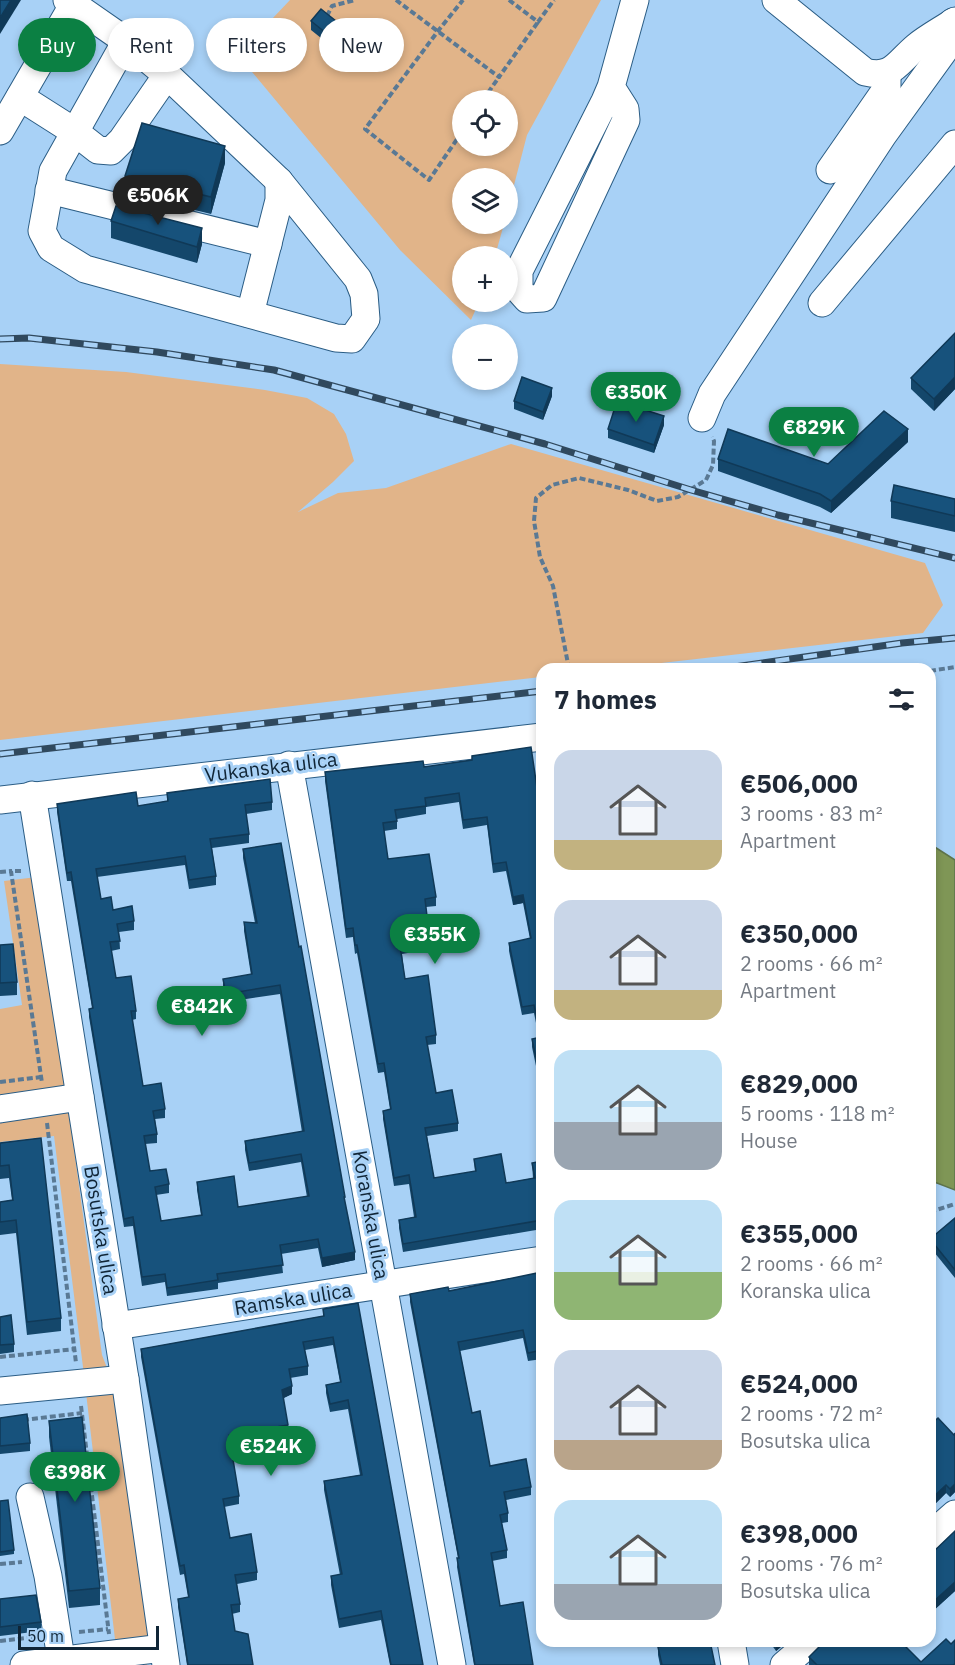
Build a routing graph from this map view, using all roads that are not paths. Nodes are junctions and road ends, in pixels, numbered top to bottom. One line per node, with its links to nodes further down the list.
1 (635, 0): 10 (street)
2 (776, 0): 8 (street)
3 (72, 1): 5 (street); 11 (street)
4 (954, 22): 8 (street); 21 (street)
5 (108, 28)
6 (109, 72): 13 (street)
7 (163, 72): 9 (street)
8 (887, 73): 15 (street)
9 (167, 75): 13 (street); 16 (street)
10 (611, 87): 10 (street)
11 (20, 97): 12 (street); 13 (street)
12 (0, 131)
13 (75, 132): 17 (street)
14 (955, 144): 19 (street)
15 (830, 170)
16 (279, 181): 18 (street); 20 (street)
17 (50, 190): 18 (street); 20 (street)
18 (268, 244): 20 (street)
19 (822, 303)
20 (250, 314)
21 (702, 418)
22 (536, 737): 23 (street, Vukanska ulica)
23 (289, 765): 24 (street, Vukanska ulica); 29 (street, Koranska ulica)
24 (32, 795): 25 (street, Vukanska ulica); 26 (street, Bosutska ulica)
25 (0, 800)
26 (80, 1097): 27 (street); 30 (street, Bosutska ulica)
27 (0, 1109)
28 (536, 1261): 29 (street, Ramska ulica)
29 (384, 1284): 30 (street, Ramska ulica); 41 (street, Koranska ulica)
30 (116, 1326): 31 (street, Bosutska ulica)
31 (125, 1378): 32 (street); 38 (street, Bosutska ulica)
32 (0, 1391)
33 (30, 1497): 39 (street)
34 (955, 1514): 35 (street)
35 (936, 1531)
36 (732, 1647): 42 (street)
37 (805, 1647): 43 (street)
38 (164, 1657): 39 (street)
39 (62, 1663): 40 (street)
40 (24, 1665)
41 (452, 1665)
42 (735, 1665)
43 (784, 1665)

